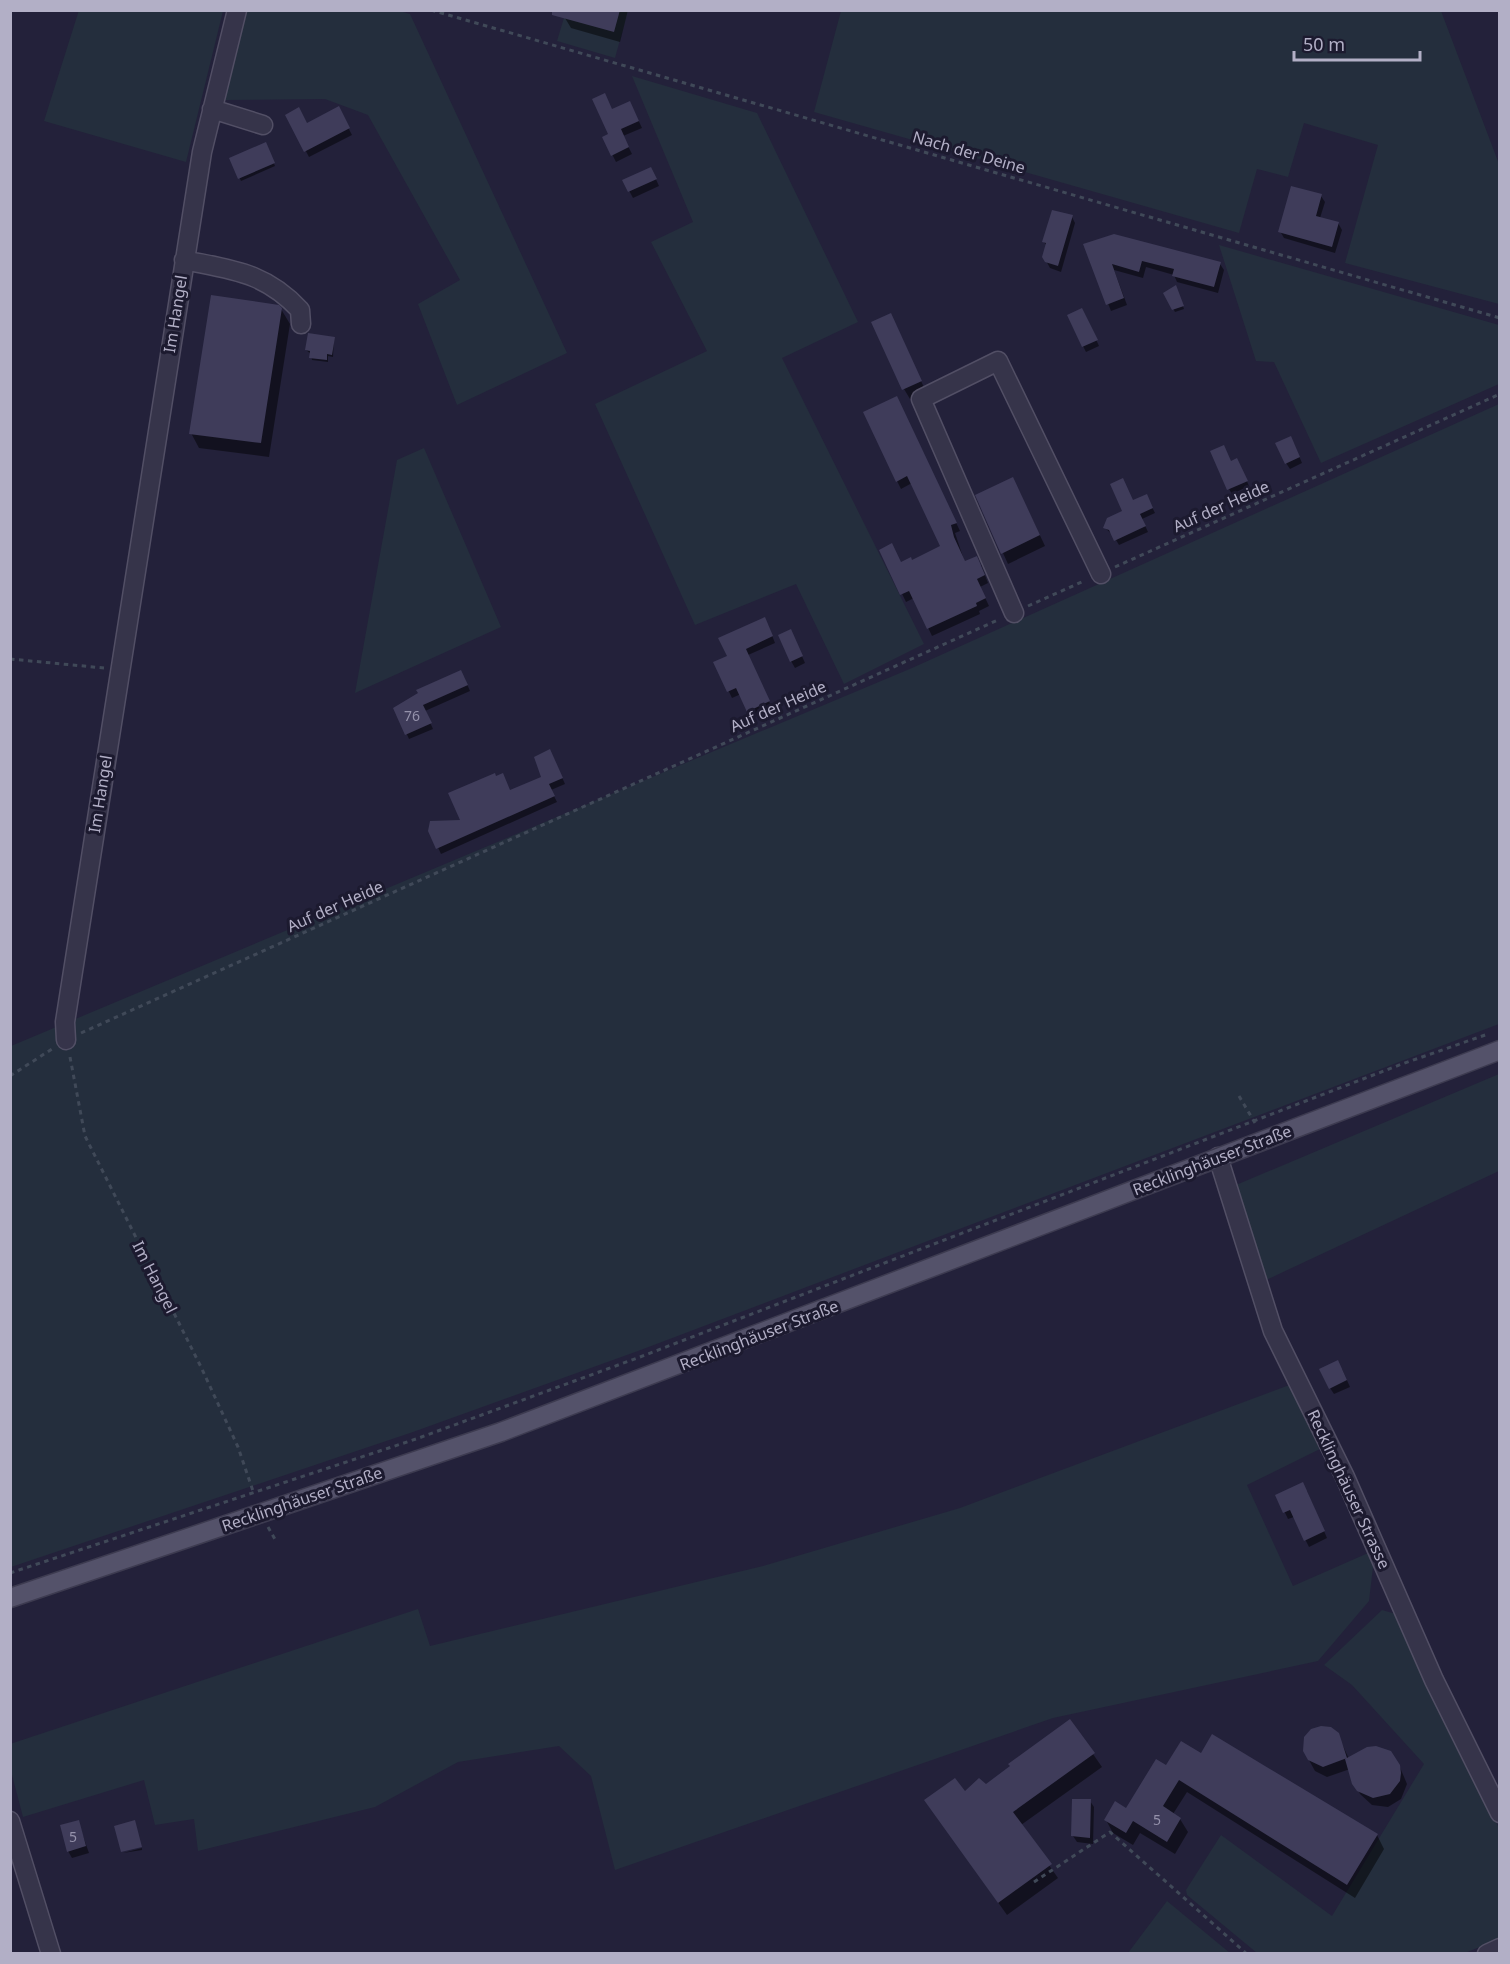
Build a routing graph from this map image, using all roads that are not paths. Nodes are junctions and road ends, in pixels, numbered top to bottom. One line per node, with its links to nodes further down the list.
1 (237, 10): 2 (street, Im Hangel)
2 (212, 109): 3 (street); 4 (street, Im Hangel)
3 (263, 126)
4 (184, 261): 5 (street); 8 (street, Im Hangel)
5 (301, 324)
6 (1101, 573): 7 (street)
7 (1014, 613)
8 (66, 1040)
9 (1500, 1050): 10 (main road, Recklinghäuser Straße)
10 (1218, 1157): 11 (main road, Recklinghäuser Straße); 12 (street, Recklinghäuser Strasse)
11 (10, 1598)
12 (1500, 1813)
13 (10, 1821): 15 (street)
14 (1500, 1948): 16 (street)
15 (51, 1953)
16 (1487, 1953)

